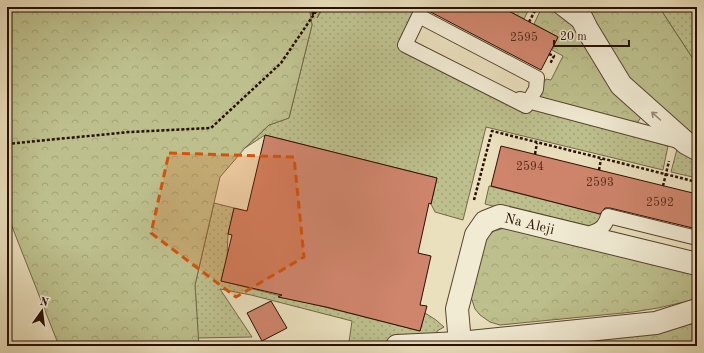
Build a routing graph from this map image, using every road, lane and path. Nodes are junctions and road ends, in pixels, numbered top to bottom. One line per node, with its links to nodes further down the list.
1 (312, 7): 6 (path)
2 (319, 7): 6 (path)
3 (537, 7): 7 (path)
4 (560, 7): 8 (lane)
5 (576, 7): 8 (street)
6 (313, 15): 12 (path)
7 (529, 22)
8 (588, 29): 13 (street, one-way to 8)
9 (412, 40): 10 (lane)
10 (529, 101): 10 (lane); 13 (lane)
11 (537, 143): 14 (path); 15 (path); 20 (path)
12 (7, 144)
13 (686, 144): 17 (path)
14 (535, 154)
15 (601, 159): 16 (path); 17 (path)
16 (599, 170)
17 (666, 174): 18 (path); 19 (path)
18 (697, 182)
19 (663, 186)
20 (473, 201)
21 (591, 238): 22 (lane); 23 (street, Na Aleji); 24 (lane); 26 (street, Na Aleji)
22 (697, 238)
23 (697, 264)
24 (697, 272)
25 (697, 310): 26 (street)
26 (460, 343): 27 (street)
27 (397, 346)

